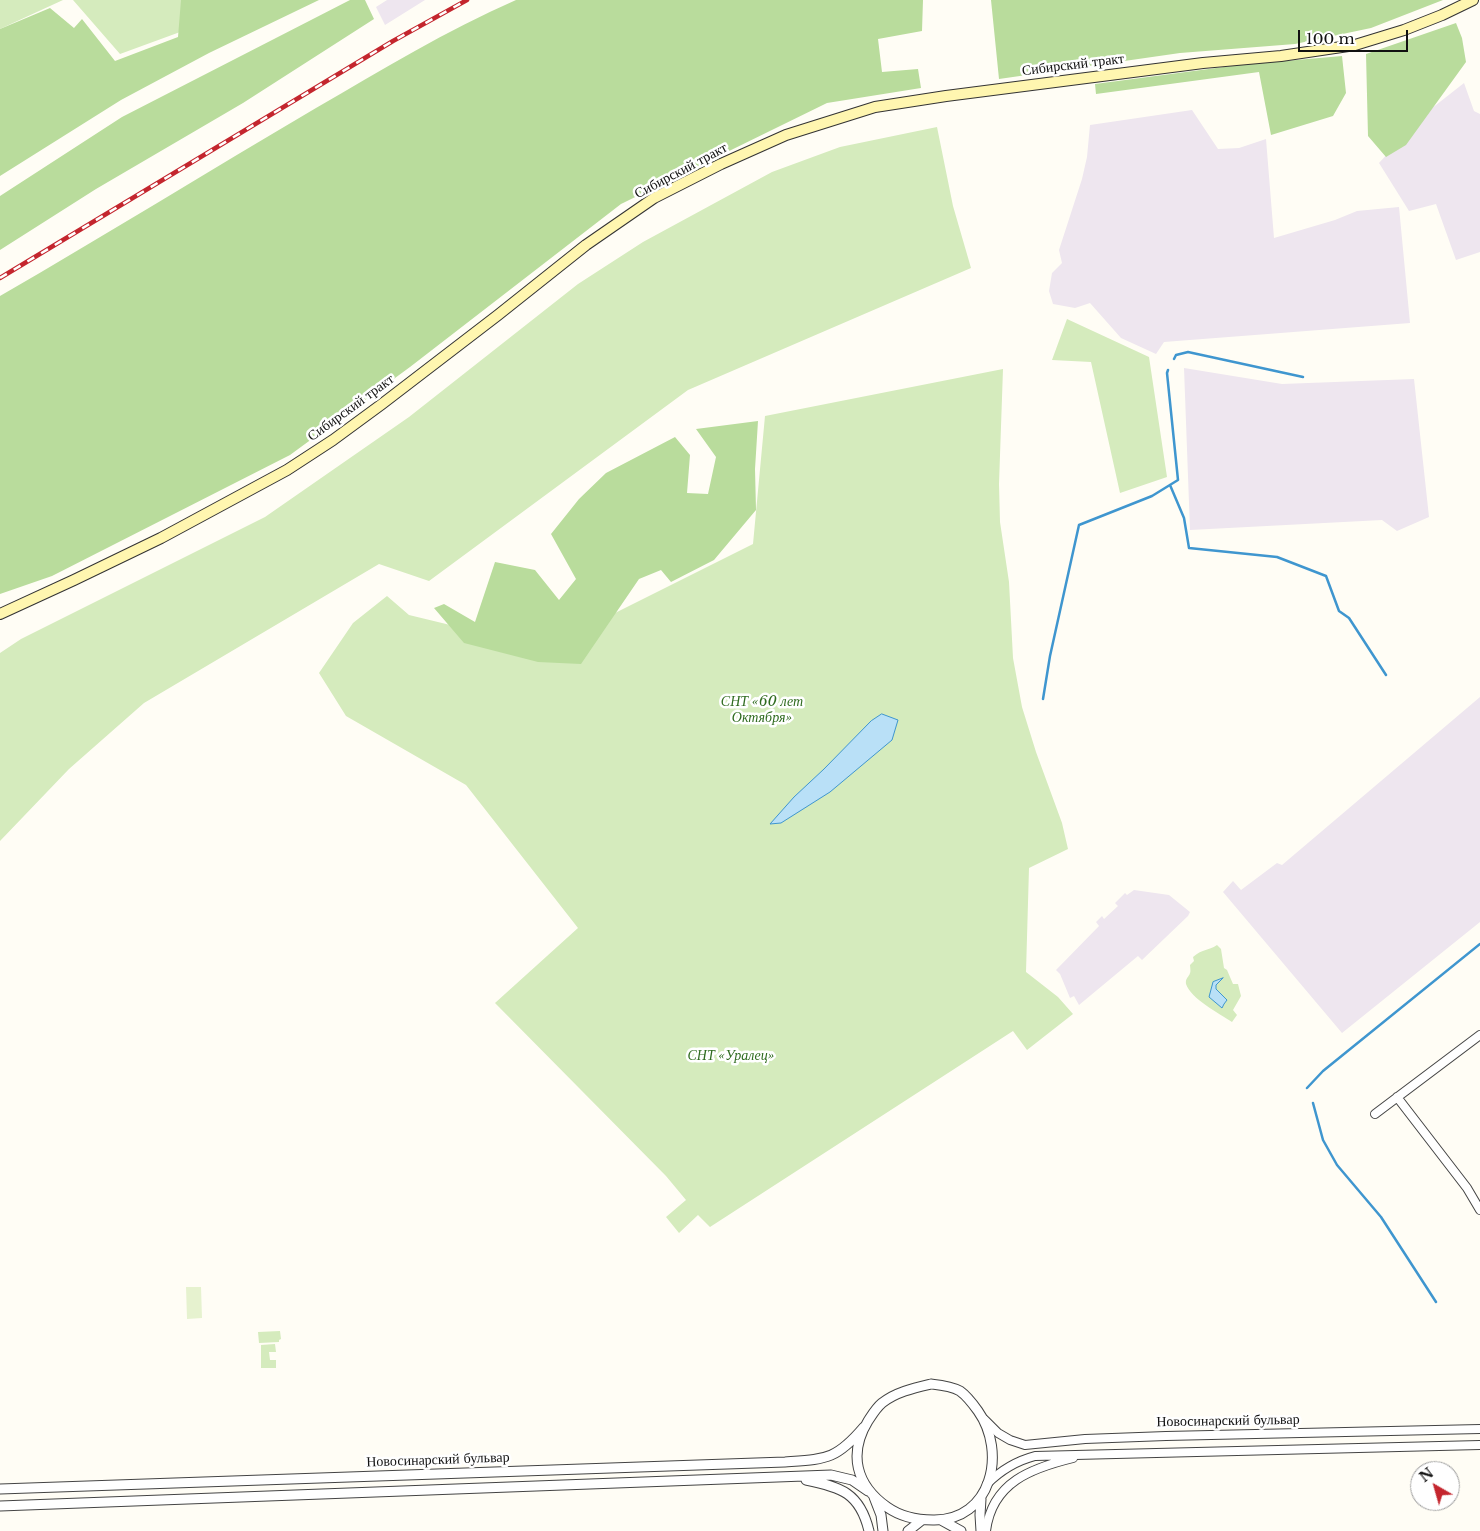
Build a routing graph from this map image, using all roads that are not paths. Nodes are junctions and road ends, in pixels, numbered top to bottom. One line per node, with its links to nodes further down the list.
1 (1473, 0): 2 (main road, Сибирский тракт)
2 (0, 614)
3 (1480, 1035): 4 (street)
4 (1397, 1097): 5 (street); 6 (street)
5 (1375, 1114)
6 (1480, 1210)
7 (985, 1420): 8 (street); 9 (street, Новосинарский бульвар); 13 (street)
8 (864, 1427): 14 (street, Новосинарский бульвар); 15 (street)
9 (1480, 1429)
10 (1480, 1445): 11 (street)
11 (1088, 1454): 13 (street); 25 (street)
12 (794, 1477): 15 (street); 17 (street); 20 (street)
13 (987, 1484): 16 (street)
14 (0, 1489)
15 (871, 1494): 18 (street); 21 (street)
16 (981, 1496): 19 (street); 24 (street)
17 (0, 1506)
18 (922, 1520): 19 (street); 22 (street)
19 (941, 1520): 23 (street)
20 (869, 1531)
21 (882, 1531)
22 (908, 1531)
23 (961, 1531)
24 (981, 1531)
25 (986, 1531)

